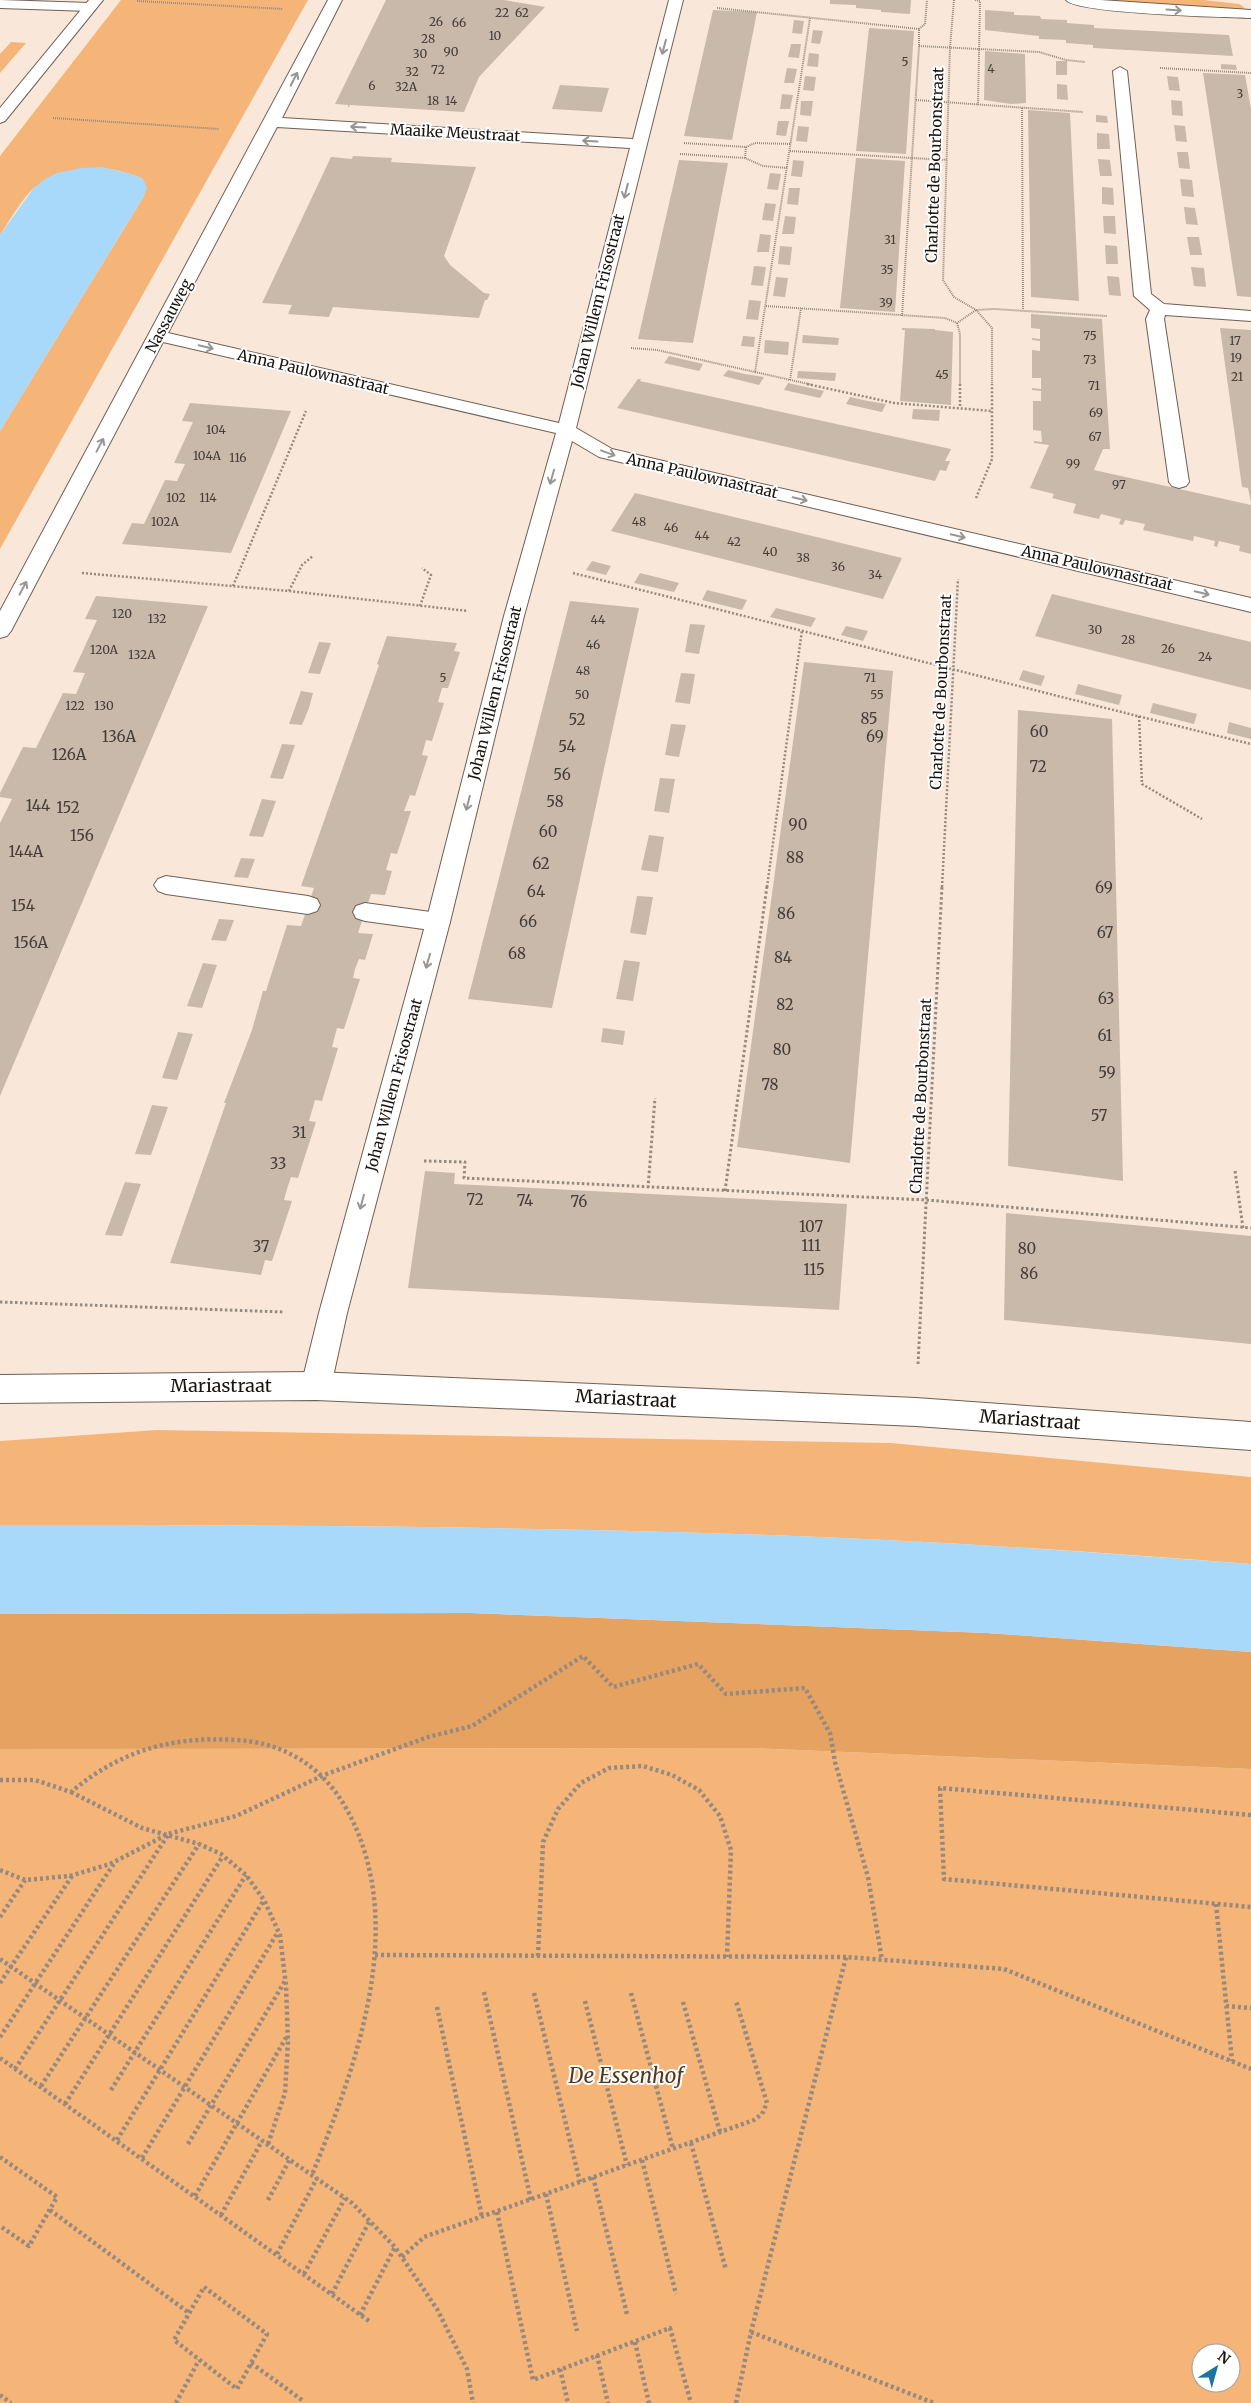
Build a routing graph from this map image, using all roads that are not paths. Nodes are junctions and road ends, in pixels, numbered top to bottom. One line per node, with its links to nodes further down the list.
1 (1073, 0): 8 (street, one-way to 8)
2 (1229, 0): 3 (street)
3 (1251, 2)
4 (675, 3): 12 (street, Johan Willem Frisostraat, one-way to 12)
5 (0, 4): 6 (street)
6 (93, 4): 10 (street)
7 (332, 6): 11 (street, Nassauweg, one-way to 7)
8 (1251, 14)
9 (1120, 68): 13 (street)
10 (1, 117)
11 (269, 128): 12 (street, Maaike Meustraat, one-way to 11); 15 (street, Nassauweg)
12 (638, 147): 16 (street, Johan Willem Frisostraat, one-way to 16)
13 (1157, 314): 14 (street); 17 (street)
14 (1251, 316)
15 (159, 336): 16 (street, Anna Paulownastraat, one-way to 16); 19 (street, Nassauweg, one-way to 15)
16 (566, 430): 18 (street, Anna Paulownastraat, one-way to 18); 23 (street, Johan Willem Frisostraat, one-way to 23)
17 (1179, 482)
18 (1251, 605)
19 (0, 631)
20 (166, 885): 21 (street)
21 (308, 904)
22 (365, 912): 23 (street)
23 (438, 922): 24 (street, Johan Willem Frisostraat, one-way to 24)
24 (316, 1386): 25 (street, Mariastraat); 26 (street, Mariastraat)
25 (0, 1389)
26 (1251, 1436)

